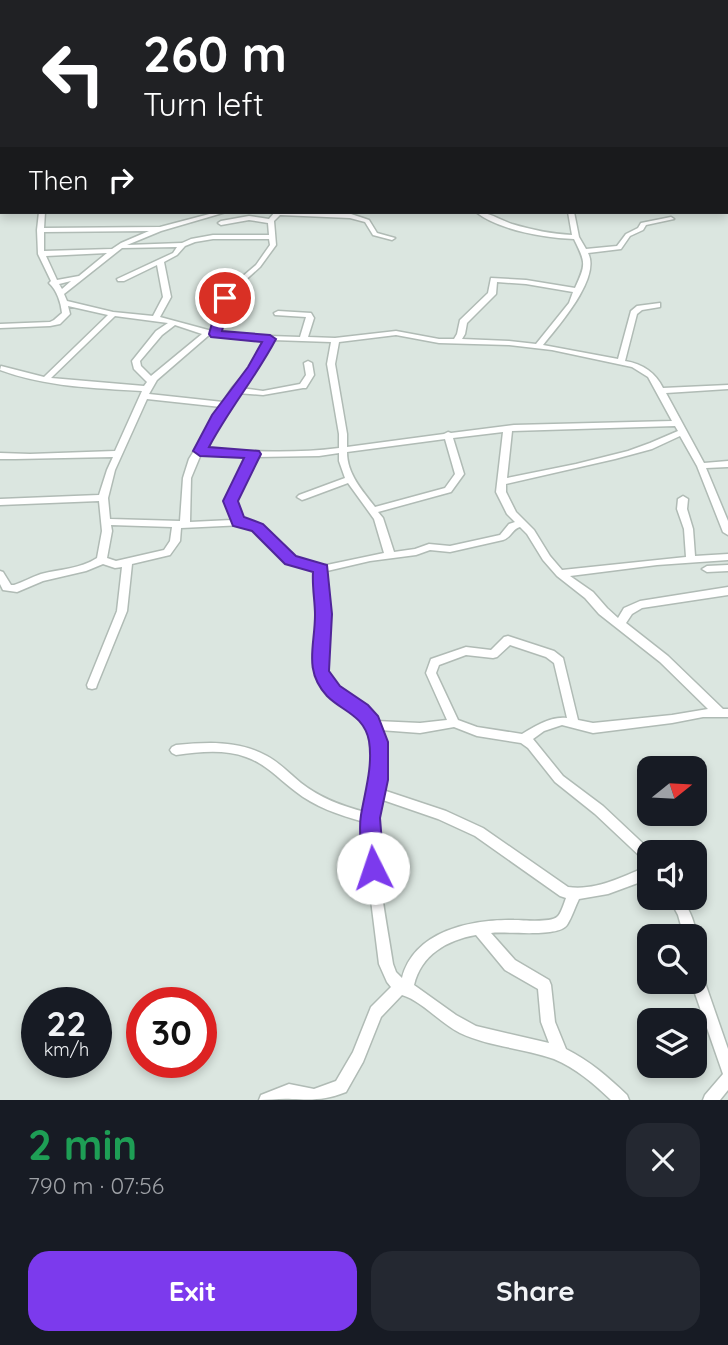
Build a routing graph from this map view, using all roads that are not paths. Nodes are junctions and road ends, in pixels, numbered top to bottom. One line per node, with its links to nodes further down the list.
1 (43, 214): 12 (street)
2 (216, 214): 11 (street)
3 (230, 214): 10 (street)
4 (276, 214): 9 (street)
5 (314, 214): 16 (street)
6 (483, 214): 15 (street)
7 (570, 214): 15 (street)
8 (671, 219): 19 (street)
9 (271, 221): 10 (street); 13 (street)
10 (221, 223): 14 (street)
11 (160, 229): 12 (street); 18 (street)
12 (40, 230): 20 (street)
13 (273, 236): 14 (street); 36 (street)
14 (213, 237): 17 (street)
15 (576, 237): 19 (street)
16 (391, 238)
17 (183, 245): 18 (street); 21 (street)
18 (117, 249): 20 (street); 22 (street)
19 (584, 251): 25 (street)
20 (41, 254): 24 (street)
21 (160, 261): 23 (street); 33 (street)
22 (83, 277): 24 (street); 26 (street)
23 (121, 279)
24 (53, 282): 26 (street)
25 (578, 291): 40 (street); 41 (street)
26 (60, 294): 27 (street)
27 (66, 303): 29 (street); 31 (street)
28 (657, 305): 42 (street)
29 (90, 309): 31 (street); 32 (street)
30 (278, 313): 38 (street)
31 (66, 314): 35 (street)
32 (113, 314): 33 (street); 45 (street)
33 (155, 319): 34 (street)
34 (173, 323): 36 (street); 47 (street)
35 (0, 326)
36 (211, 333): 37 (street); 47 (street)
37 (270, 339): 38 (street); 48 (street)
38 (303, 339): 39 (street)
39 (335, 340): 40 (street); 55 (street)
40 (456, 342): 41 (street)
41 (538, 346): 42 (street)
42 (621, 361): 49 (street)
43 (308, 363): 48 (street)
44 (1, 368): 45 (street)
45 (47, 378): 47 (street)
46 (728, 387): 49 (street)
47 (148, 389): 50 (street); 56 (street)
48 (235, 390): 50 (street)
49 (659, 391): 51 (street)
50 (226, 405): 54 (street)
51 (681, 428): 52 (street); 60 (street); 62 (street)
52 (508, 429): 53 (street); 62 (street)
53 (448, 435): 55 (street); 69 (street)
54 (200, 451): 57 (street); 72 (street)
55 (341, 451): 57 (street); 61 (street)
56 (119, 454): 58 (street); 64 (street)
57 (253, 454): 71 (street)
58 (0, 456)
59 (728, 464): 60 (street)
60 (701, 466): 67 (street)
61 (351, 479): 63 (street); 69 (street)
62 (502, 482): 73 (street)
63 (302, 496)
64 (103, 498): 66 (street); 70 (street)
65 (683, 499): 77 (street)
66 (0, 502)
67 (715, 502): 68 (street); 74 (street)
68 (728, 503)
69 (373, 510): 75 (street)
70 (107, 522): 72 (street); 78 (street)
71 (238, 522): 72 (street); 81 (street)
72 (181, 524): 79 (street)
73 (520, 524): 75 (street); 84 (street)
74 (728, 532)
75 (390, 555): 81 (street)
76 (728, 557): 77 (street)
77 (691, 558): 84 (street)
78 (102, 560): 79 (street); 86 (street)
79 (127, 563): 88 (street)
80 (728, 568): 82 (street)
81 (321, 569): 92 (street)
82 (707, 569)
83 (0, 574): 86 (street)
84 (560, 574): 87 (street)
85 (728, 591): 87 (street)
86 (5, 592)
87 (621, 622): 89 (street)
88 (92, 685)
89 (724, 712): 90 (street)
90 (573, 721): 91 (street); 93 (street)
91 (454, 723): 92 (street); 93 (street)
92 (373, 725): 95 (street)
93 (524, 739): 97 (street)
94 (176, 750): 96 (street)
95 (376, 793): 96 (street); 99 (street)
96 (370, 818): 101 (street)
97 (637, 847)
98 (637, 876): 99 (street)
99 (574, 895): 100 (street)
100 (478, 928): 101 (street); 103 (street)
101 (403, 988): 103 (street); 106 (street)
102 (702, 994): 104 (street)
103 (561, 1055): 107 (street)
104 (728, 1070)
105 (728, 1079): 108 (street)
106 (266, 1100)
107 (622, 1100)
108 (710, 1100)

